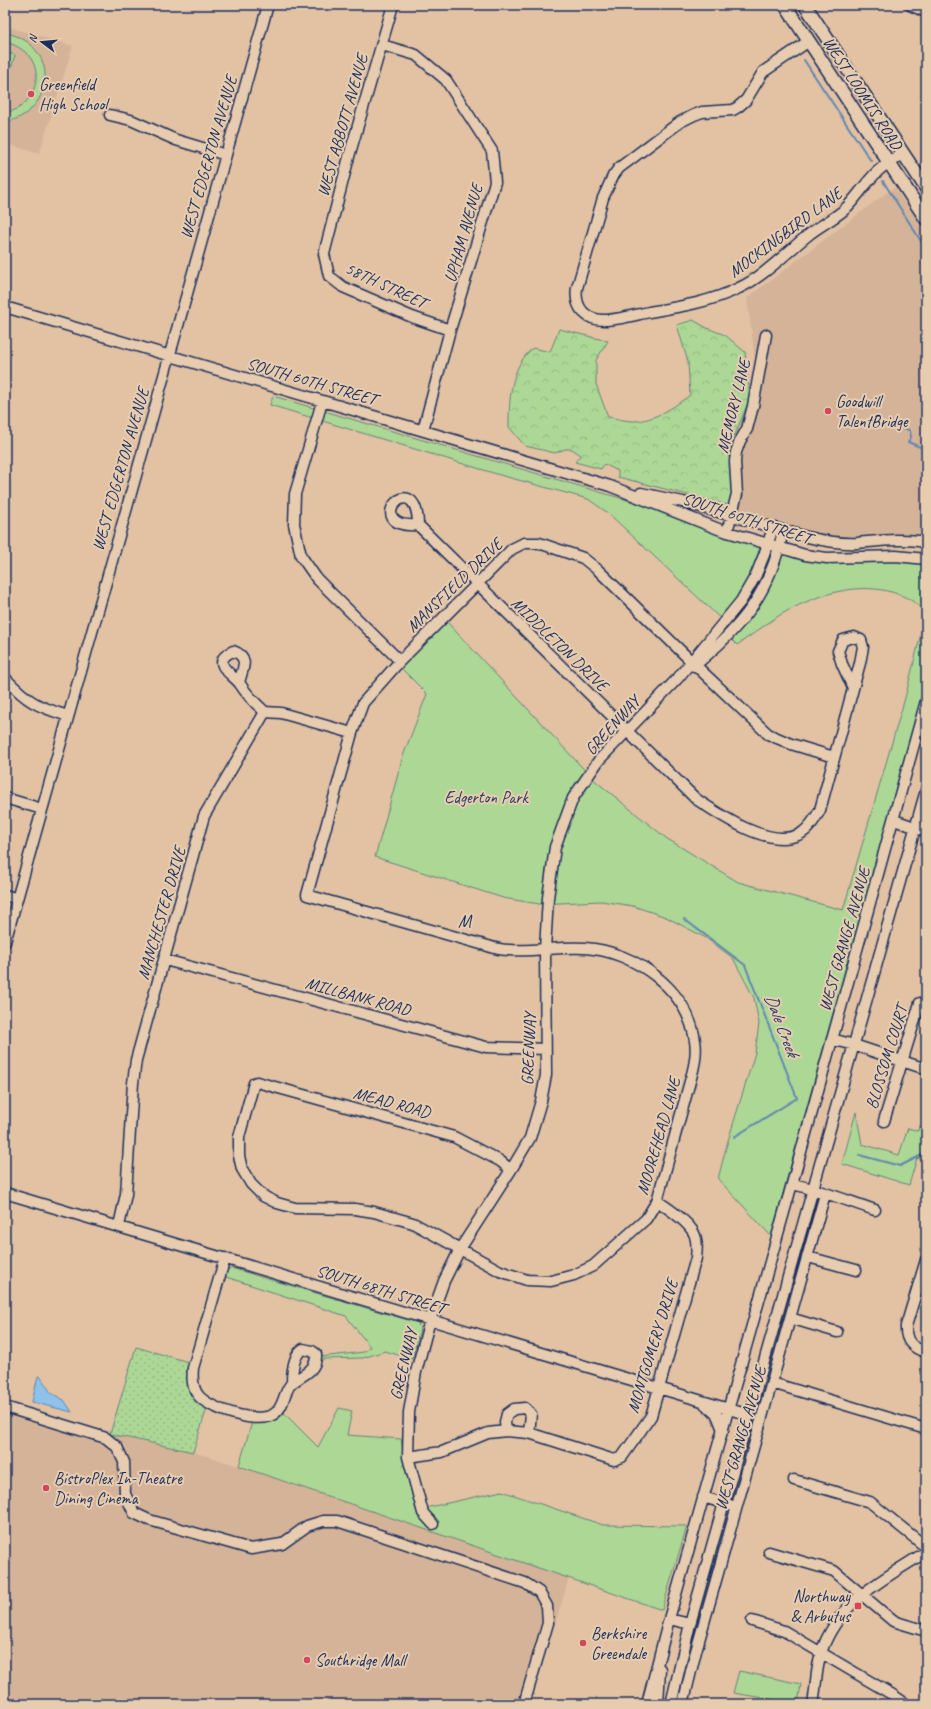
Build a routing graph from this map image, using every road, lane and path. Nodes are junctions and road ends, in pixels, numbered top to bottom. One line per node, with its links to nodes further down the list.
1 (268, 5): 11 (street, WEST EDGERTON AVENUE)
2 (393, 5): 8 (street, WEST ABBOTT AVENUE)
3 (785, 5): 7 (main road, WEST LOOMIS ROAD)
4 (805, 5): 10 (main road, WEST LOOMIS ROAD)
5 (910, 5): 6 (street)
6 (926, 12)
7 (810, 42): 12 (main road, WEST LOOMIS ROAD); 12 (street, MOCKINGBIRD LANE)
8 (382, 45): 17 (street, WEST ABBOTT AVENUE); 19 (street, UPHAM AVENUE)
9 (110, 115): 11 (street)
10 (903, 154): 12 (street, MOCKINGBIRD LANE); 13 (main road, WEST LOOMIS ROAD)
11 (226, 155): 21 (street, WEST EDGERTON AVENUE)
12 (889, 163): 14 (main road, WEST LOOMIS ROAD)
13 (926, 188)
14 (917, 205): 15 (main road); 16 (main road, WEST LOOMIS ROAD)
15 (926, 215)
16 (926, 220)
17 (324, 254): 19 (street, 58TH STREET)
18 (5, 306): 21 (street, SOUTH 60TH STREET)
19 (450, 330): 23 (street, UPHAM AVENUE)
20 (766, 335): 25 (street, MEMORY LANE)
21 (168, 355): 22 (street, SOUTH 60TH STREET); 41 (street, WEST EDGERTON AVENUE)
22 (322, 402): 23 (street, SOUTH 60TH STREET); 34 (street)
23 (423, 430): 24 (street, SOUTH 60TH STREET)
24 (610, 486): 25 (street, SOUTH 60TH STREET); 28 (street, SOUTH 60TH STREET)
25 (732, 516): 27 (street, SOUTH 60TH STREET); 28 (street, MEMORY LANE)
26 (418, 525): 33 (street, MIDDLETON DRIVE)
27 (778, 529): 29 (street, SOUTH 60TH STREET); 30 (street, GREENWAY); 31 (street, GREENWAY)
28 (727, 532): 30 (street, SOUTH 60TH STREET)
29 (926, 542)
30 (768, 544): 31 (street, SOUTH 60TH STREET); 35 (street, GREENWAY)
31 (779, 548): 32 (street, SOUTH 60TH STREET); 35 (street, GREENWAY)
32 (926, 559)
33 (477, 584): 34 (street, MANSFIELD DRIVE); 35 (street, MANSFIELD DRIVE); 42 (street, MIDDLETON DRIVE)
34 (400, 661): 43 (street, MANSFIELD DRIVE)
35 (693, 663): 42 (street, GREENWAY); 44 (street, MANSFIELD DRIVE)
36 (5, 678): 41 (street)
37 (239, 682): 40 (street)
38 (853, 688): 44 (street)
39 (926, 701): 48 (street, WEST GRANGE AVENUE)
40 (265, 712): 43 (street); 56 (street, MANCHESTER DRIVE)
41 (68, 716): 47 (street, WEST EDGERTON AVENUE)
42 (626, 731): 44 (street, MIDDLETON DRIVE); 55 (street, GREENWAY)
43 (352, 733): 52 (street, MANSFIELD DRIVE)
44 (834, 757)
45 (926, 790): 49 (street, WEST GRANGE AVENUE)
46 (5, 798): 47 (street)
47 (42, 809): 53 (street, WEST EDGERTON AVENUE)
48 (894, 820): 49 (street); 58 (street, WEST GRANGE AVENUE)
49 (916, 828): 50 (street); 59 (street, WEST GRANGE AVENUE)
50 (926, 831)
51 (5, 895): 53 (street)
52 (307, 895): 55 (street, MOOREHEAD LANE)
53 (17, 899): 54 (street, WEST EDGERTON AVENUE)
54 (5, 942)
55 (545, 949): 60 (street, GREENWAY); 70 (street, MOOREHEAD LANE)
56 (165, 960): 60 (street, MILLBANK ROAD); 72 (street, MANCHESTER DRIVE)
57 (920, 1002): 61 (street, BLOSSOM COURT)
58 (832, 1039): 59 (street); 66 (street, WEST GRANGE AVENUE)
59 (854, 1044): 61 (street); 67 (street, WEST GRANGE AVENUE)
60 (545, 1048): 65 (street, GREENWAY)
61 (902, 1060): 62 (street); 64 (street, BLOSSOM COURT)
62 (926, 1069)
63 (257, 1082): 65 (street, MEAD ROAD); 73 (street, MOOREHEAD LANE)
64 (884, 1121)
65 (511, 1170): 73 (street, GREENWAY)
66 (792, 1184): 67 (street); 87 (street, WEST GRANGE AVENUE)
67 (813, 1189): 69 (street); 88 (street, WEST GRANGE AVENUE)
68 (5, 1193): 72 (street, SOUTH 68TH STREET)
69 (825, 1194): 71 (street); 74 (street, WEST GRANGE AVENUE)
70 (657, 1201): 73 (street, MOOREHEAD LANE); 84 (street, MONTGOMERY DRIVE)
71 (875, 1210)
72 (119, 1226): 75 (street, SOUTH 68TH STREET)
73 (460, 1249): 79 (street, GREENWAY)
74 (808, 1256): 77 (street); 78 (street, WEST GRANGE AVENUE)
75 (225, 1258): 79 (street, SOUTH 68TH STREET); 82 (street)
76 (926, 1260): 81 (street)
77 (856, 1270)
78 (790, 1318): 80 (street); 83 (street, WEST GRANGE AVENUE)
79 (430, 1320): 84 (street, SOUTH 68TH STREET); 93 (street, GREENWAY)
80 (837, 1332)
81 (926, 1352)
82 (292, 1383)
83 (772, 1383): 89 (street); 97 (street, WEST GRANGE AVENUE)
84 (659, 1388): 85 (street, SOUTH 68TH STREET); 92 (street, MONTGOMERY DRIVE)
85 (702, 1401): 87 (street, SOUTH 68TH STREET); 90 (street)
86 (5, 1408): 110 (street)
87 (728, 1409): 88 (street, SOUTH 68TH STREET); 90 (street, WEST GRANGE AVENUE)
88 (748, 1414): 96 (street, WEST GRANGE AVENUE)
89 (926, 1429)
90 (722, 1430): 95 (street, WEST GRANGE AVENUE)
91 (506, 1431): 92 (street, MONTGOMERY DRIVE); 92 (street); 93 (street, MONTGOMERY DRIVE)
92 (529, 1433)
93 (408, 1457): 98 (street, GREENWAY)
94 (794, 1480): 99 (street)
95 (704, 1497): 96 (street); 103 (street, WEST GRANGE AVENUE)
96 (724, 1503): 97 (street); 105 (street, WEST GRANGE AVENUE)
97 (737, 1507): 116 (street, WEST GRANGE AVENUE)
98 (433, 1524)
99 (926, 1547)
100 (769, 1552): 102 (street)
101 (926, 1552): 102 (street)
102 (860, 1594): 106 (street); 108 (street)
103 (669, 1619): 105 (street); 107 (street, WEST GRANGE AVENUE)
104 (752, 1621): 108 (street)
105 (690, 1624): 115 (street, WEST GRANGE AVENUE)
106 (926, 1631)
107 (659, 1654): 109 (street, WEST GRANGE AVENUE); 114 (street)
108 (821, 1654): 117 (street); 118 (street)
109 (653, 1680): 111 (street); 112 (street, WEST GRANGE AVENUE); 113 (street)
110 (524, 1704)
111 (643, 1704)
112 (647, 1704)
113 (652, 1704)
114 (658, 1704)
115 (671, 1704)
116 (683, 1704)
117 (813, 1704)
118 (906, 1704)

